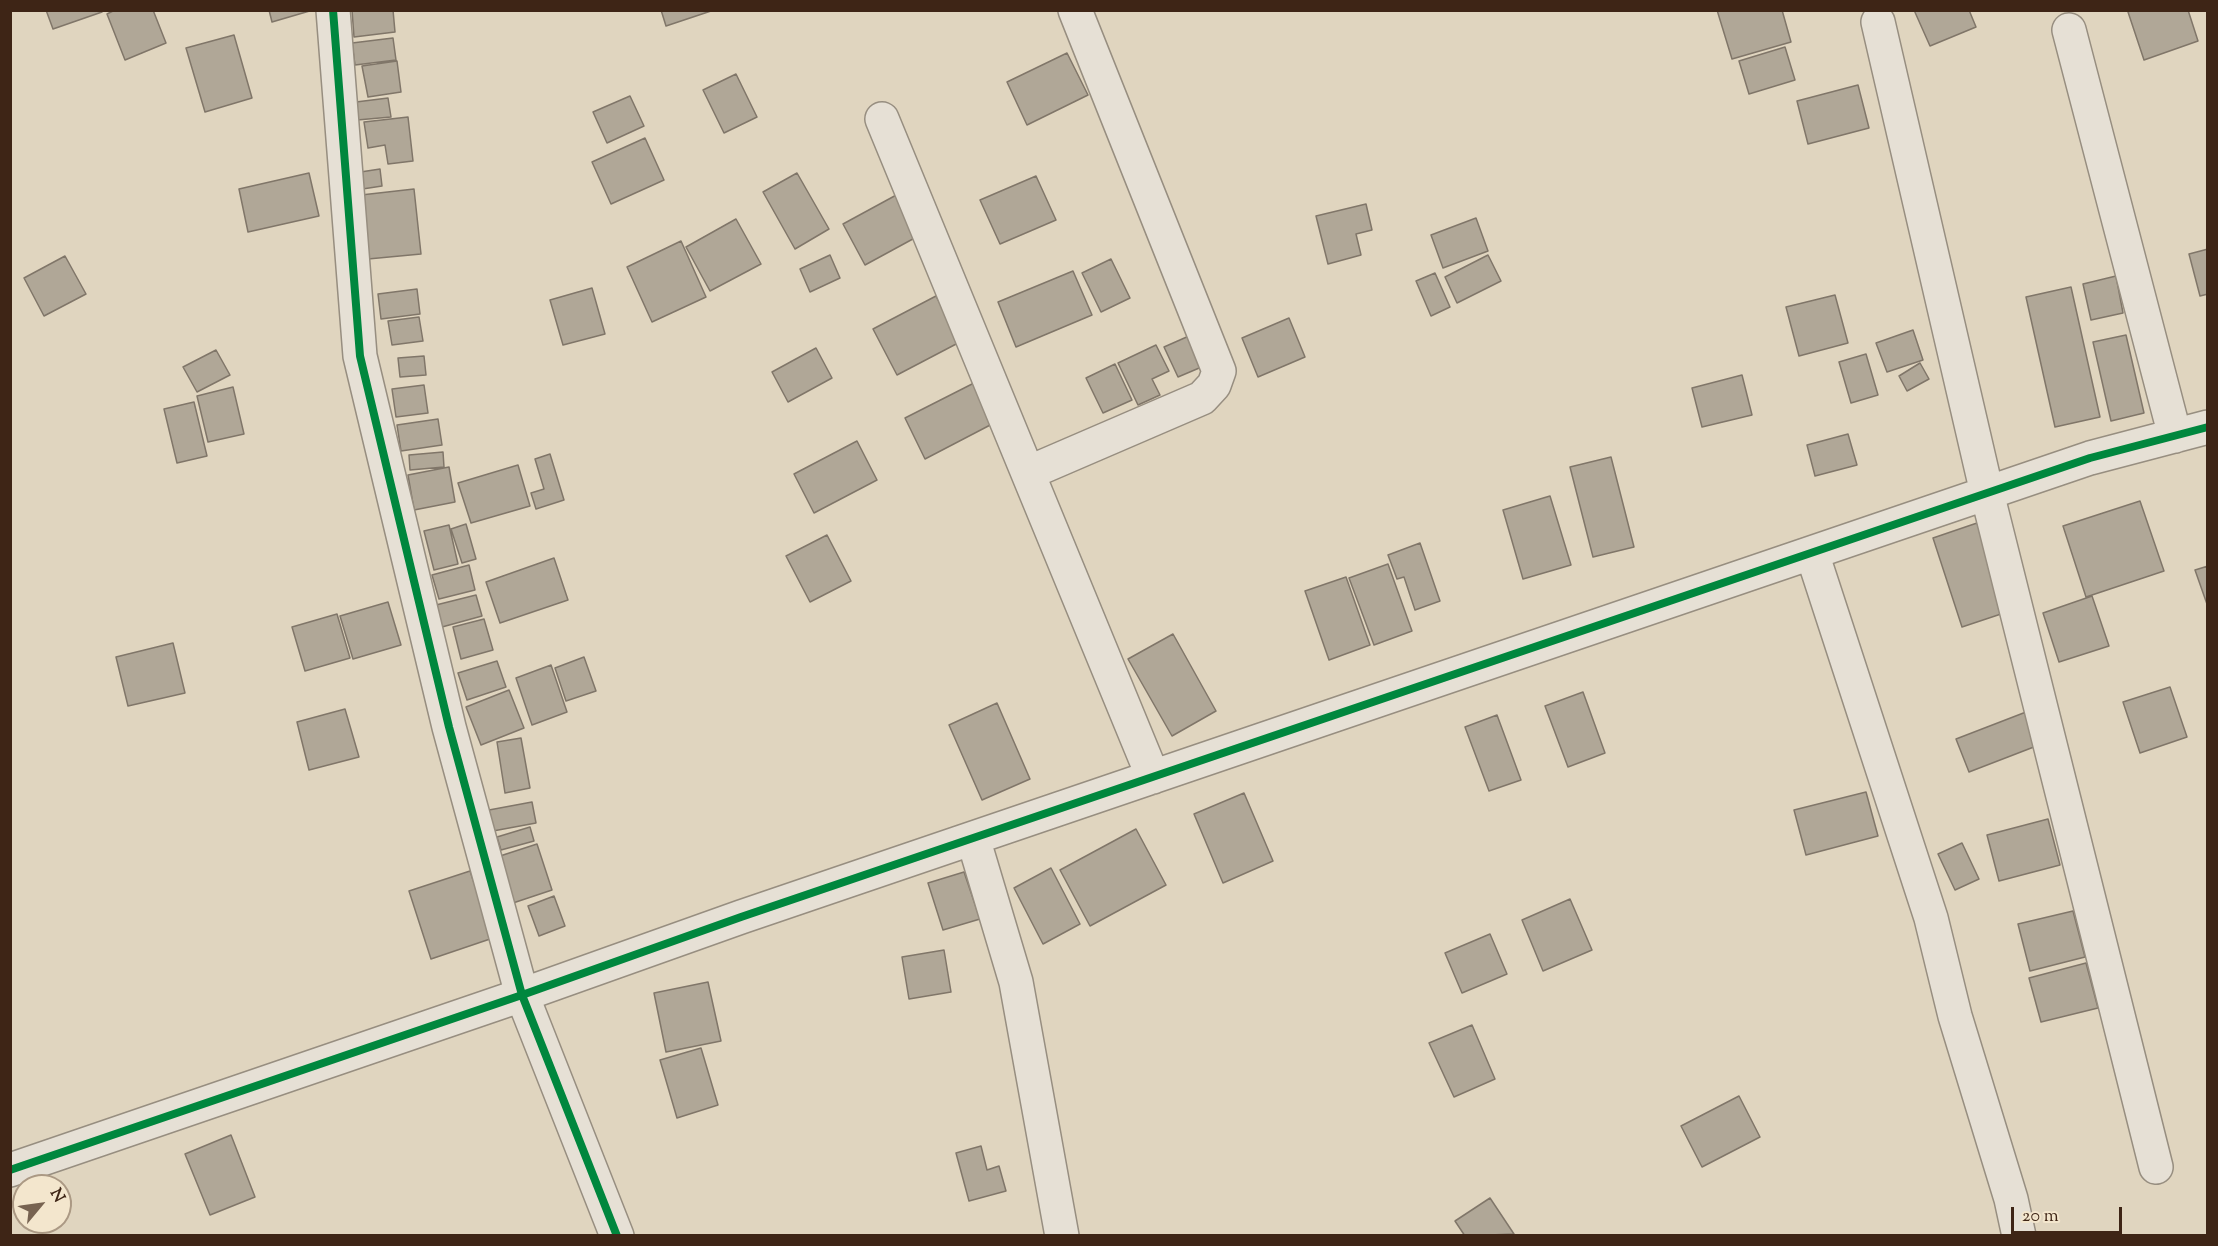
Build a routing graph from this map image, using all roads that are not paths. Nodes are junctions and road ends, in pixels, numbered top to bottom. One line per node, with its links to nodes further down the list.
1 (333, 10): 13 (street)
2 (1075, 10): 8 (street)
3 (1878, 22): 9 (street)
4 (2069, 30): 7 (street)
5 (882, 119): 8 (street)
6 (2208, 427): 7 (street)
7 (2175, 436): 9 (street)
8 (1028, 473): 11 (street)
9 (1987, 493): 10 (street); 14 (street)
10 (1812, 553): 11 (street); 18 (street)
11 (1152, 777): 12 (street)
12 (973, 838): 13 (street); 17 (street)
13 (522, 995): 15 (street); 16 (street)
14 (2156, 1167)
15 (10, 1170)
16 (617, 1236)
17 (1062, 1236)
18 (2019, 1236)

